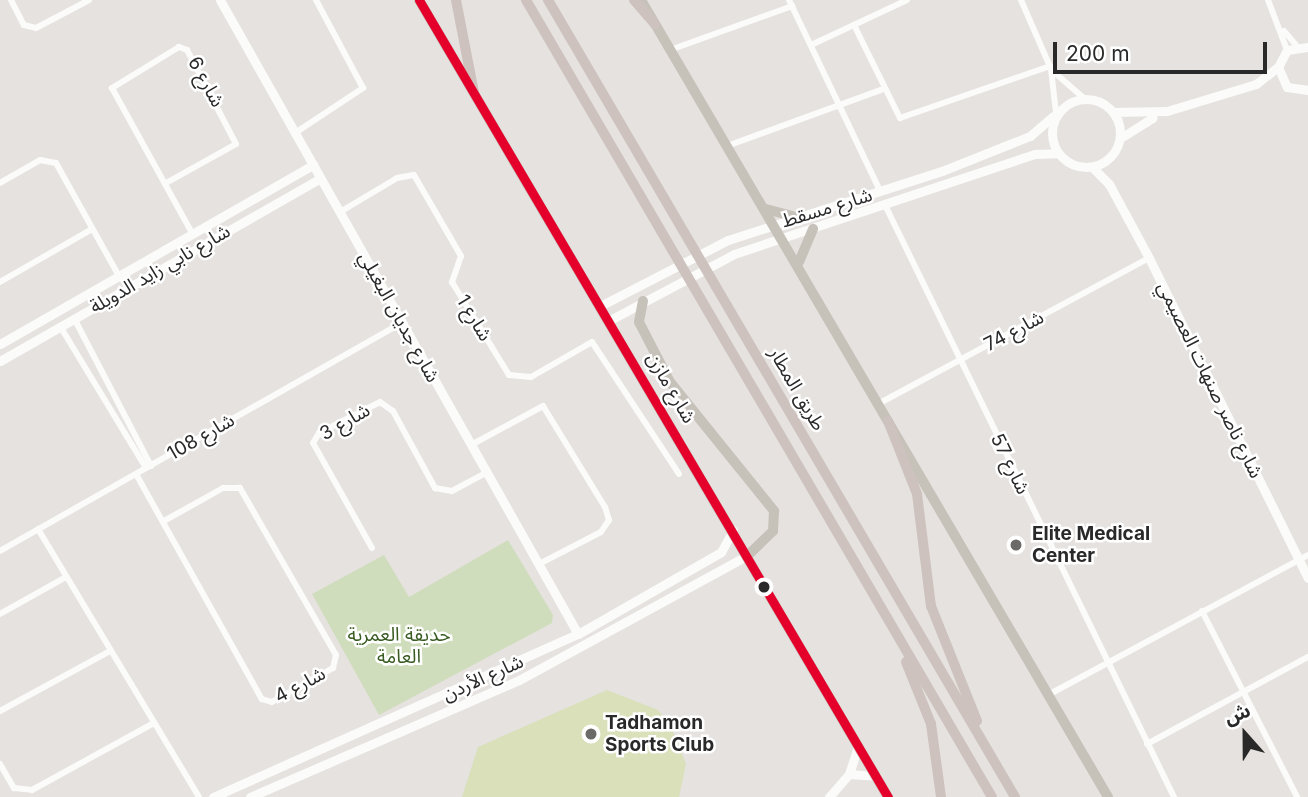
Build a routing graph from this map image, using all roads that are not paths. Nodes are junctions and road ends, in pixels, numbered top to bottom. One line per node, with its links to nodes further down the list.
1 (11, 0): 2 (street)
2 (89, 0)
3 (316, 0): 35 (street)
4 (419, 0): 29 (main road, شارع مازن)
5 (456, 0): 29 (highway)
6 (526, 0): 105 (highway, طريق المطار)
7 (548, 0): 120 (highway, طريق المطار)
8 (634, 0): 15 (highway)
9 (641, 0): 15 (main road)
10 (906, 0): 16 (street)
11 (1021, 0): 23 (street)
12 (1268, 0): 17 (street)
13 (222, 1): 35 (street, شارع جديان البغيلي)
14 (790, 3): 18 (street); 21 (street)
15 (655, 24): 21 (main road)
16 (854, 25): 18 (street); 27 (street)
17 (1282, 30): 19 (street); 22 (street)
18 (811, 45): 31 (street)
19 (1297, 46): 20 (street); 22 (street)
20 (1308, 47)
21 (670, 50): 37 (main road)
22 (1287, 50): 24 (street)
23 (1051, 67): 27 (street); 30 (street); 34 (street)
24 (1278, 67): 25 (street); 26 (street)
25 (1256, 84): 26 (street); 32 (street)
26 (1287, 87): 28 (street)
27 (881, 90): 31 (street)
28 (1308, 90)
29 (474, 93): 69 (main road, شارع مازن)
30 (1085, 99): 33 (street); 34 (street)
31 (840, 106): 37 (street); 49 (street)
32 (1167, 111): 33 (street); 36 (street)
33 (1113, 112): 36 (street)
34 (1055, 114): 38 (street); 42 (street, شارع مسقط)
35 (295, 133): 40 (street, شارع جديان البغيلي)
36 (1122, 137): 39 (street)
37 (727, 146): 54 (main road)
38 (1058, 153): 41 (street); 48 (street, شارع مسقط)
39 (1110, 159): 41 (street); 47 (street)
40 (313, 165): 43 (street, شارع جديان البغيلي); 51 (street, شارع نابي زايد الدويلة)
41 (1092, 167): 47 (street, شارع ناصر صنهات العصيمي)
42 (942, 171): 44 (street, شارع مسقط); 48 (street)
43 (321, 178): 55 (street, شارع نابي زايد الدويلة); 56 (street, شارع جديان البغيلي)
44 (919, 179): 49 (street, شارع مسقط); 50 (street)
45 (0, 183): 60 (street)
46 (166, 184): 46 (street, شارع 6); 62 (street, شارع 6)
47 (1109, 184): 64 (street, شارع ناصر صنهات العصيمي)
48 (943, 187): 50 (street, شارع مسقط)
49 (880, 191): 57 (street, شارع مسقط)
50 (922, 193): 52 (street, شارع مسقط)
51 (254, 198): 53 (street, شارع نابي زايد الدويلة); 55 (street)
52 (885, 205): 61 (street, شارع مسقط); 78 (street, شارع 57)
53 (237, 208): 58 (street); 62 (street, شارع نابي زايد الدويلة)
54 (766, 209): 57 (main road); 59 (main road)
55 (262, 211): 58 (street, شارع نابي زايد الدويلة)
56 (340, 212): 72 (street, شارع جديان البغيلي); 81 (street, شارع 1)
57 (795, 217): 59 (street, شارع مسقط)
58 (244, 222): 70 (street, شارع نابي زايد الدويلة)
59 (776, 224): 63 (main road); 69 (street, شارع مسقط)
60 (92, 229): 66 (street); 67 (street)
61 (813, 229): 63 (street, شارع مسقط); 65 (main road)
62 (192, 233): 66 (street, شارع نابي زايد الدويلة)
63 (783, 237): 65 (main road); 68 (street, شارع مسقط)
64 (1149, 258): 78 (street, شارع 74); 97 (street, شارع ناصر صنهات العصيمي)
65 (799, 263): 80 (main road)
66 (119, 276): 74 (street, شارع نابي زايد الدويلة)
67 (0, 282)
68 (643, 301): 71 (street, شارع مسقط); 95 (main road)
69 (602, 305): 71 (main road, شارع مازن)
70 (74, 318): 73 (street, شارع نابي زايد الدويلة); 75 (street)
71 (610, 320): 79 (main road, شارع مازن)
72 (402, 323): 85 (street, شارع جديان البغيلي); 86 (street, شارع 108)
73 (60, 326): 76 (street); 77 (street, شارع نابي زايد الدويلة)
74 (0, 344)
75 (87, 350): 76 (street); 83 (street)
76 (79, 354): 84 (street)
77 (0, 360)
78 (959, 361): 80 (street, شارع 74); 109 (street, شارع 57)
79 (660, 404): 81 (street); 92 (main road, شارع مازن)
80 (878, 404): 82 (main road)
81 (642, 415): 89 (street, شارع 1)
82 (888, 421): 113 (main road); 120 (highway)
83 (130, 424): 84 (street); 86 (street)
84 (121, 429): 86 (street)
85 (471, 445): 87 (street, شارع جديان البغيلي); 98 (street)
86 (148, 467): 88 (street, شارع 108)
87 (486, 472): 93 (street, شارع 3); 98 (street, شارع جديان البغيلي)
88 (136, 474): 90 (street, شارع 4); 91 (street, شارع 108)
89 (678, 474)
90 (164, 521): 90 (street, شارع 4)
91 (38, 529): 94 (street, شارع 108); 99 (street)
92 (733, 530): 95 (main road, شارع مازن); 101 (street, شارع الأردن)
93 (372, 548)
94 (0, 551)
95 (747, 555): 103 (street, شارع الأردن); 118 (main road, شارع مازن)
96 (1308, 555): 97 (street)
97 (1298, 560): 100 (street, شارع ناصر صنهات العصيمي); 102 (street)
98 (539, 564): 106 (street, شارع جديان البغيلي)
99 (66, 577): 104 (street); 107 (street)
100 (1308, 578)
101 (637, 600): 103 (street); 106 (street, شارع الأردن)
102 (1202, 611): 109 (street); 112 (street)
103 (646, 613): 111 (street, شارع الأردن)
104 (0, 614)
105 (893, 630): 129 (highway); 130 (highway, طريق المطار)
106 (578, 634): 110 (street, شارع الأردن)
107 (108, 652): 114 (street); 115 (street)
108 (1308, 657): 112 (street)
109 (1107, 662): 113 (street); 117 (street, شارع 57)
110 (513, 665): 111 (street); 116 (street, شارع الأردن)
111 (519, 680): 119 (street, شارع الأردن)
112 (1245, 691): 117 (street); 134 (street)
113 (1048, 695): 132 (main road)
114 (0, 711)
115 (152, 724): 121 (street); 124 (street)
116 (347, 737): 119 (street); 125 (street, شارع الأردن)
117 (1147, 744): 133 (street, شارع 57)
118 (858, 747): 122 (street); 123 (main road, شارع مازن)
119 (355, 751): 126 (street, شارع الأردن)
120 (991, 756): 131 (highway, طريق المطار)
121 (0, 764)
122 (849, 774): 123 (street); 127 (street)
123 (876, 776): 128 (main road, شارع مازن)
124 (199, 797)
125 (213, 797)
126 (250, 797)
127 (829, 797)
128 (888, 797)
129 (940, 797)
130 (992, 797)
131 (1015, 797)
132 (1108, 797)
133 (1174, 797)
134 (1297, 797)

